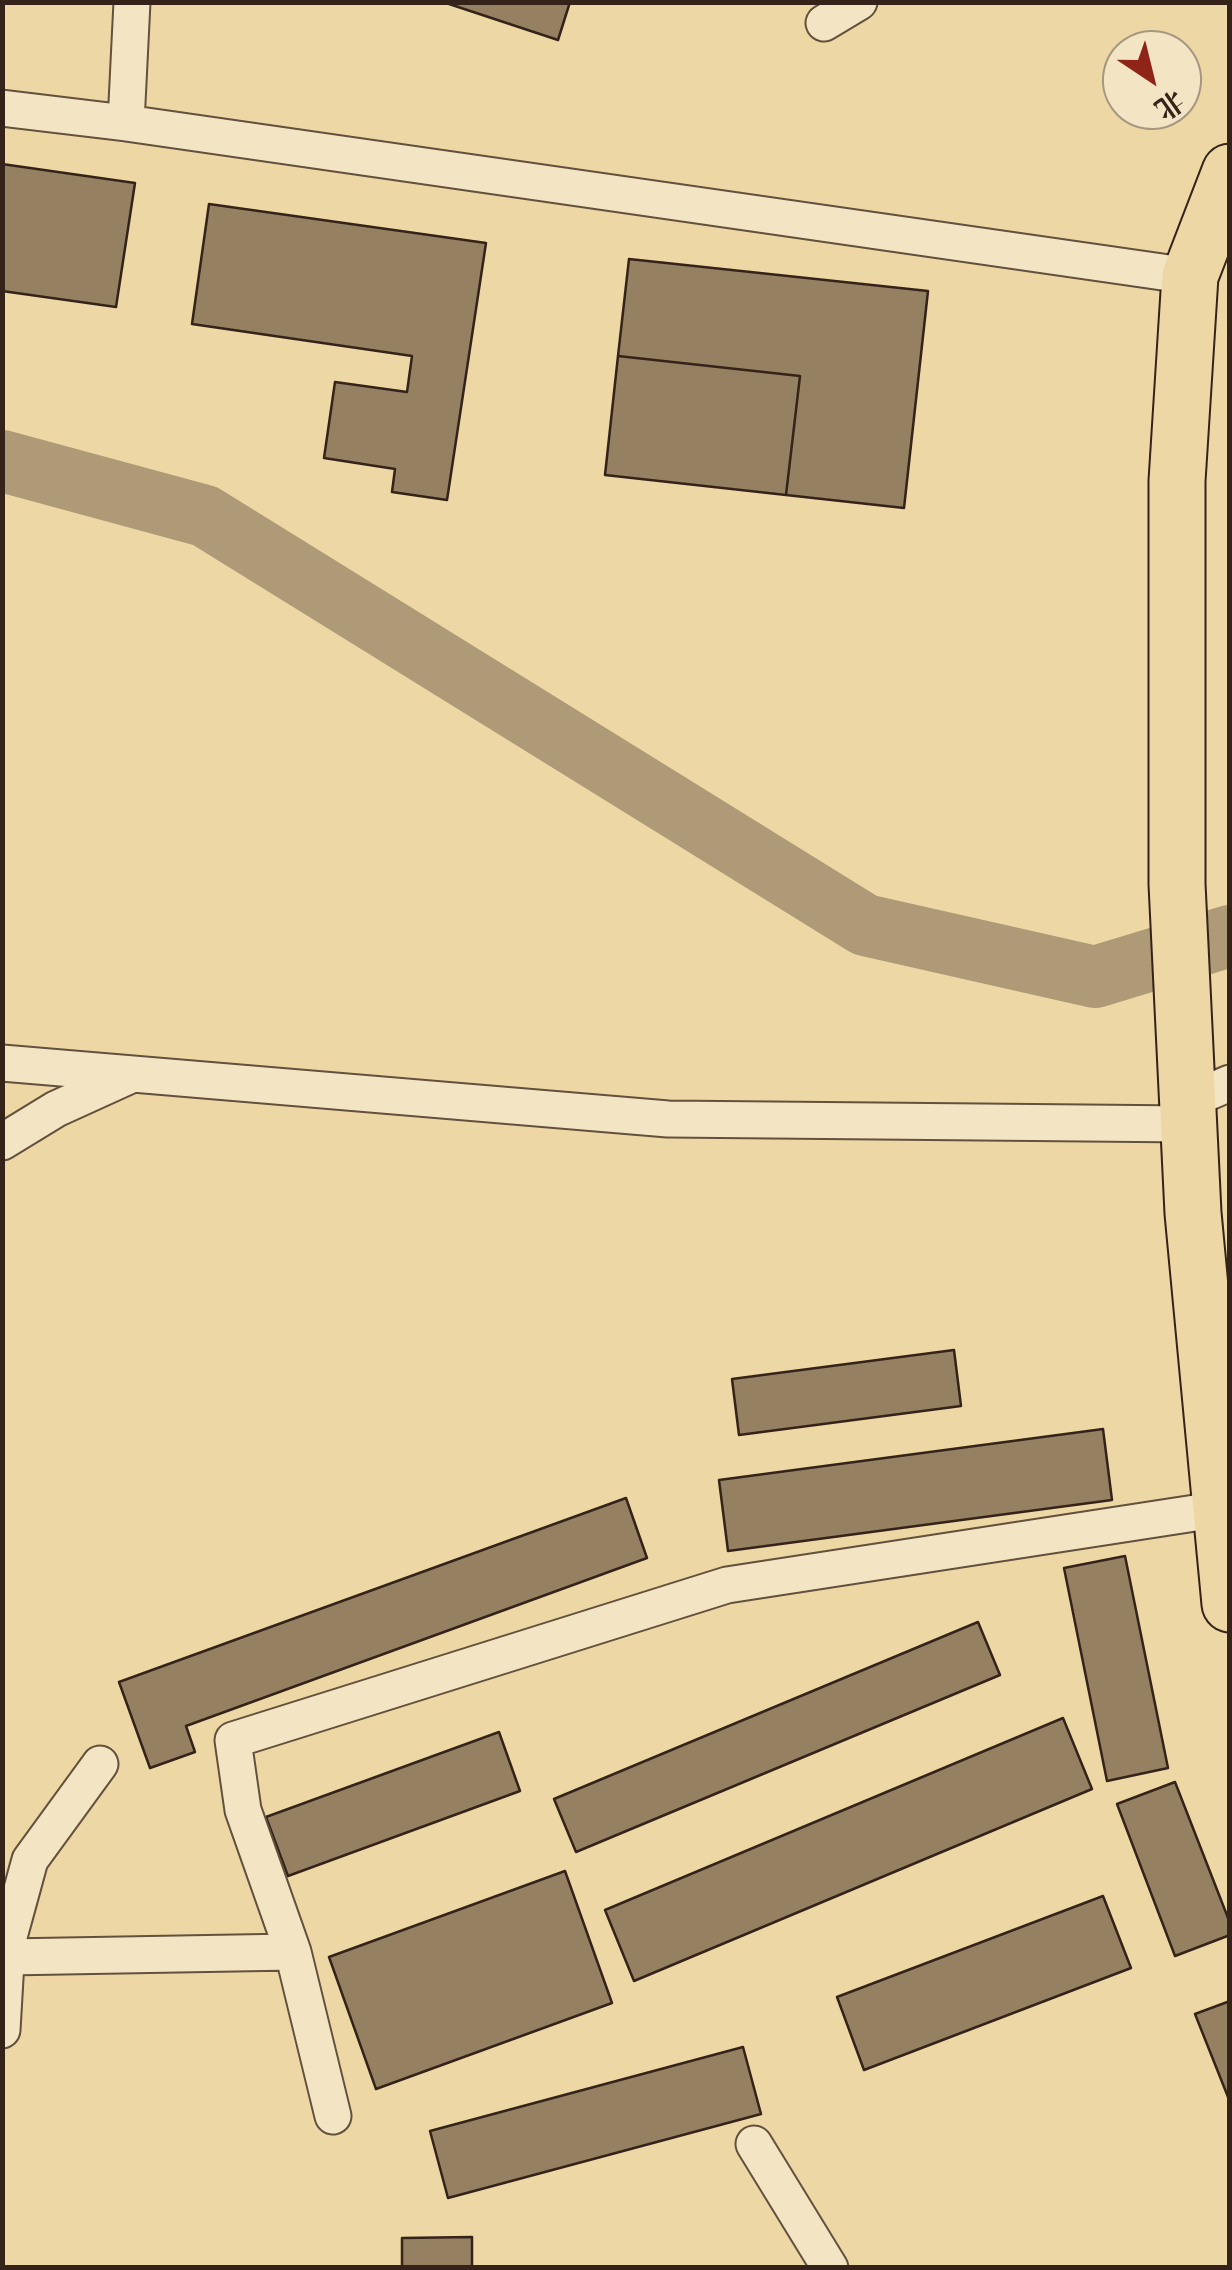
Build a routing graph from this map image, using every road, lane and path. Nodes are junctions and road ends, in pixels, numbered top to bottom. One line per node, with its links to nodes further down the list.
1 (132, 2): 5 (street)
2 (859, 2): 3 (street)
3 (824, 23)
4 (2, 108): 5 (street)
5 (126, 123): 7 (street)
6 (1230, 172): 7 (main road)
7 (1190, 276): 10 (main road)
8 (2, 1062): 9 (street)
9 (134, 1074): 10 (street); 11 (street)
10 (1202, 1103): 12 (main road)
11 (2, 1142)
12 (1221, 1509): 13 (main road); 15 (street)
13 (1230, 1604)
14 (100, 1764): 16 (street)
15 (293, 1952): 16 (street); 18 (street)
16 (7, 1957): 17 (street)
17 (2, 2030)
18 (333, 2116)
19 (754, 2144): 20 (street)
20 (830, 2268)

